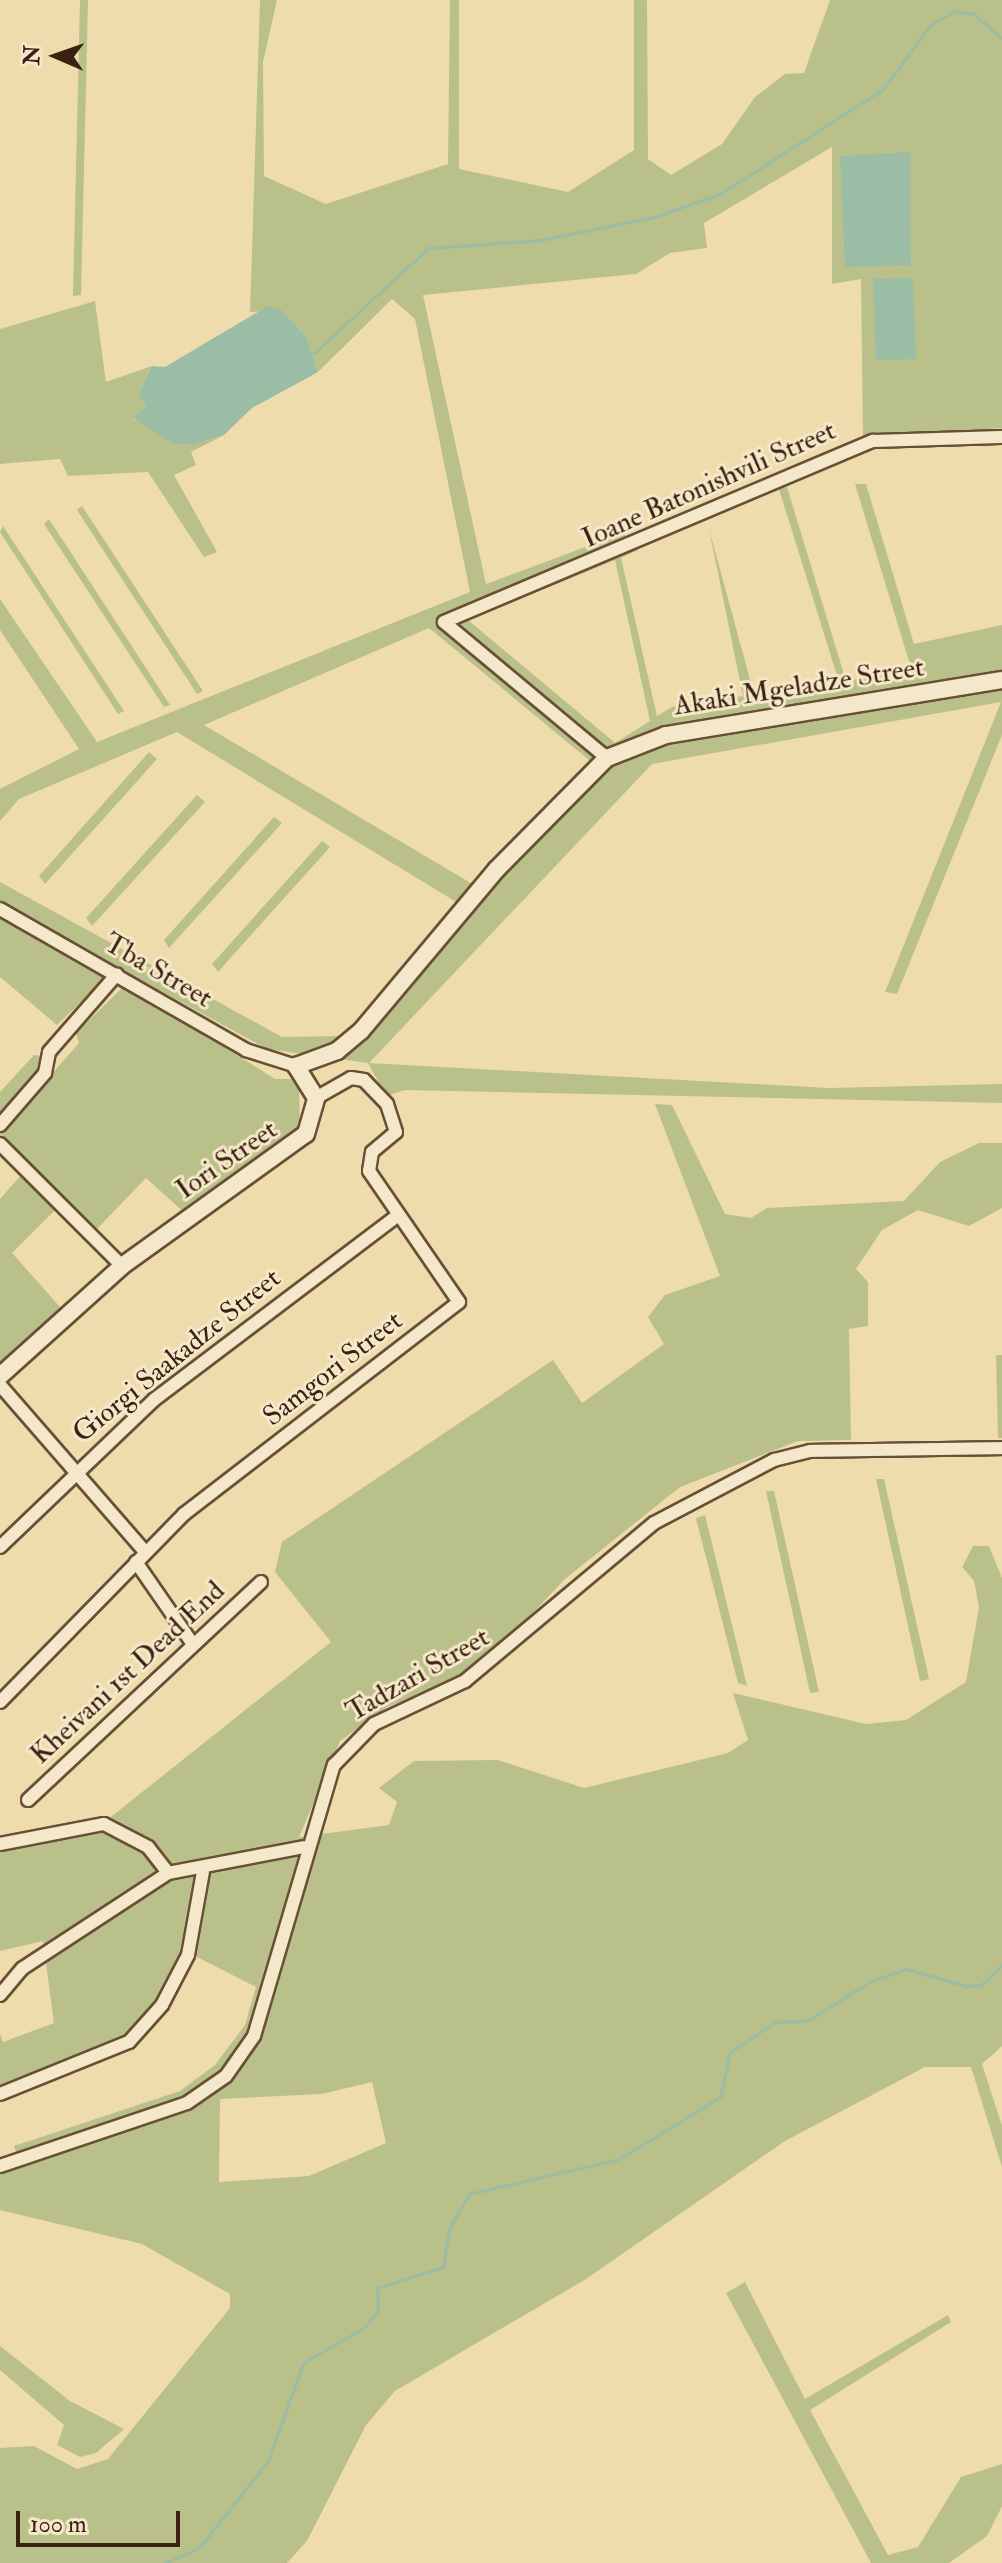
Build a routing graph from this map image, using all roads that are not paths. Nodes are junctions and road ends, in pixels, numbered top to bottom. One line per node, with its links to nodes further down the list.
1 (1002, 437): 3 (street, Ioane Batonishvili Street)
2 (1002, 680): 3 (street, Akaki Mgeladze Street)
3 (607, 758): 6 (street)
4 (0, 909): 5 (street, Tba Street)
5 (117, 974): 6 (street, Tba Street); 8 (street)
6 (296, 1066): 7 (street)
7 (316, 1098): 10 (street, Samgori Street); 11 (street, Iori Street)
8 (0, 1125)
9 (0, 1144): 11 (street)
10 (397, 1216): 15 (street, Giorgi Saakadze Street); 17 (street, Samgori Street)
11 (122, 1266): 12 (street, Iori Street)
12 (0, 1376)
13 (0, 1385): 15 (street)
14 (1002, 1448): 23 (street, Tadzari Street)
15 (76, 1468): 16 (street, Giorgi Saakadze Street); 17 (street)
16 (0, 1547)
17 (141, 1557): 19 (street); 20 (street, Samgori Street)
18 (261, 1582): 19 (street, Kheivani 1st Dead End)
19 (192, 1643): 21 (street, Kheivani 1st Dead End)
20 (0, 1702)
21 (28, 1800)
22 (0, 1844): 25 (street)
23 (304, 1847): 24 (street); 28 (street, Tadzari Street)
24 (203, 1872): 25 (street); 27 (street)
25 (168, 1873): 26 (street)
26 (0, 1995)
27 (0, 2094)
28 (0, 2166)

